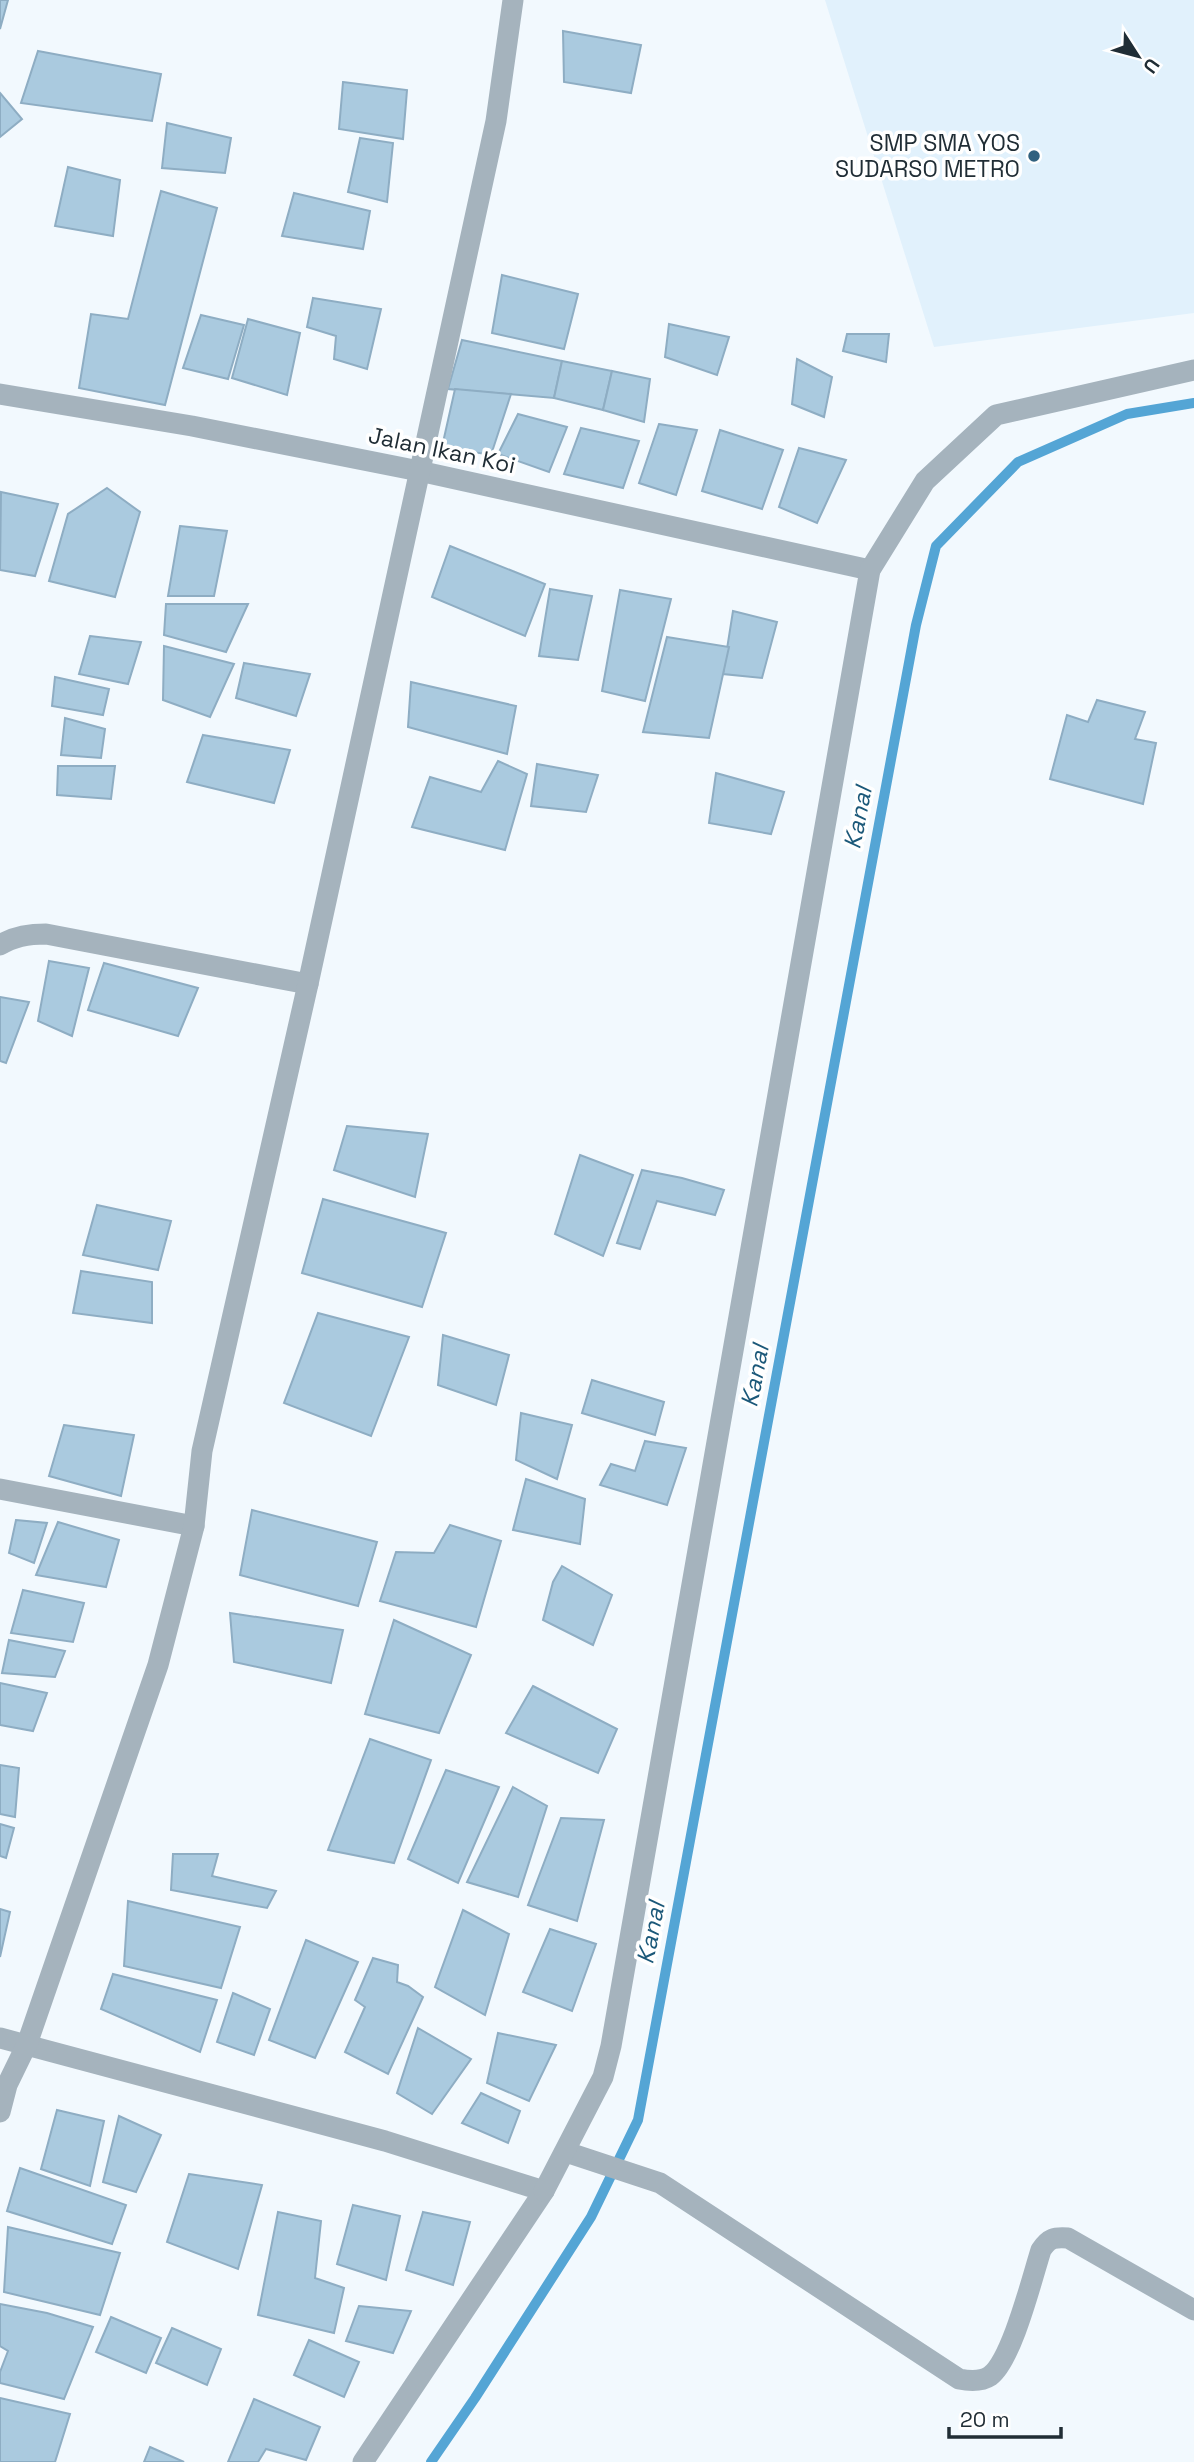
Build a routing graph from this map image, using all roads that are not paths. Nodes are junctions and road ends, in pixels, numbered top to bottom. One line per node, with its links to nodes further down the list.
1 (513, 0): 4 (street)
2 (1194, 370): 5 (street)
3 (0, 394): 4 (street, Jalan Ikan Koi)
4 (419, 471): 5 (street, Jalan Ikan Koi); 7 (street)
5 (870, 570): 13 (street)
6 (0, 946): 7 (street)
7 (308, 984): 9 (street)
8 (0, 1489): 9 (street)
9 (194, 1526): 11 (street)
10 (0, 2038): 11 (street)
11 (27, 2044): 12 (street); 14 (street)
12 (0, 2112)
13 (573, 2155): 14 (street); 15 (street)
14 (544, 2191): 16 (street)
15 (1194, 2310)
16 (363, 2462)

